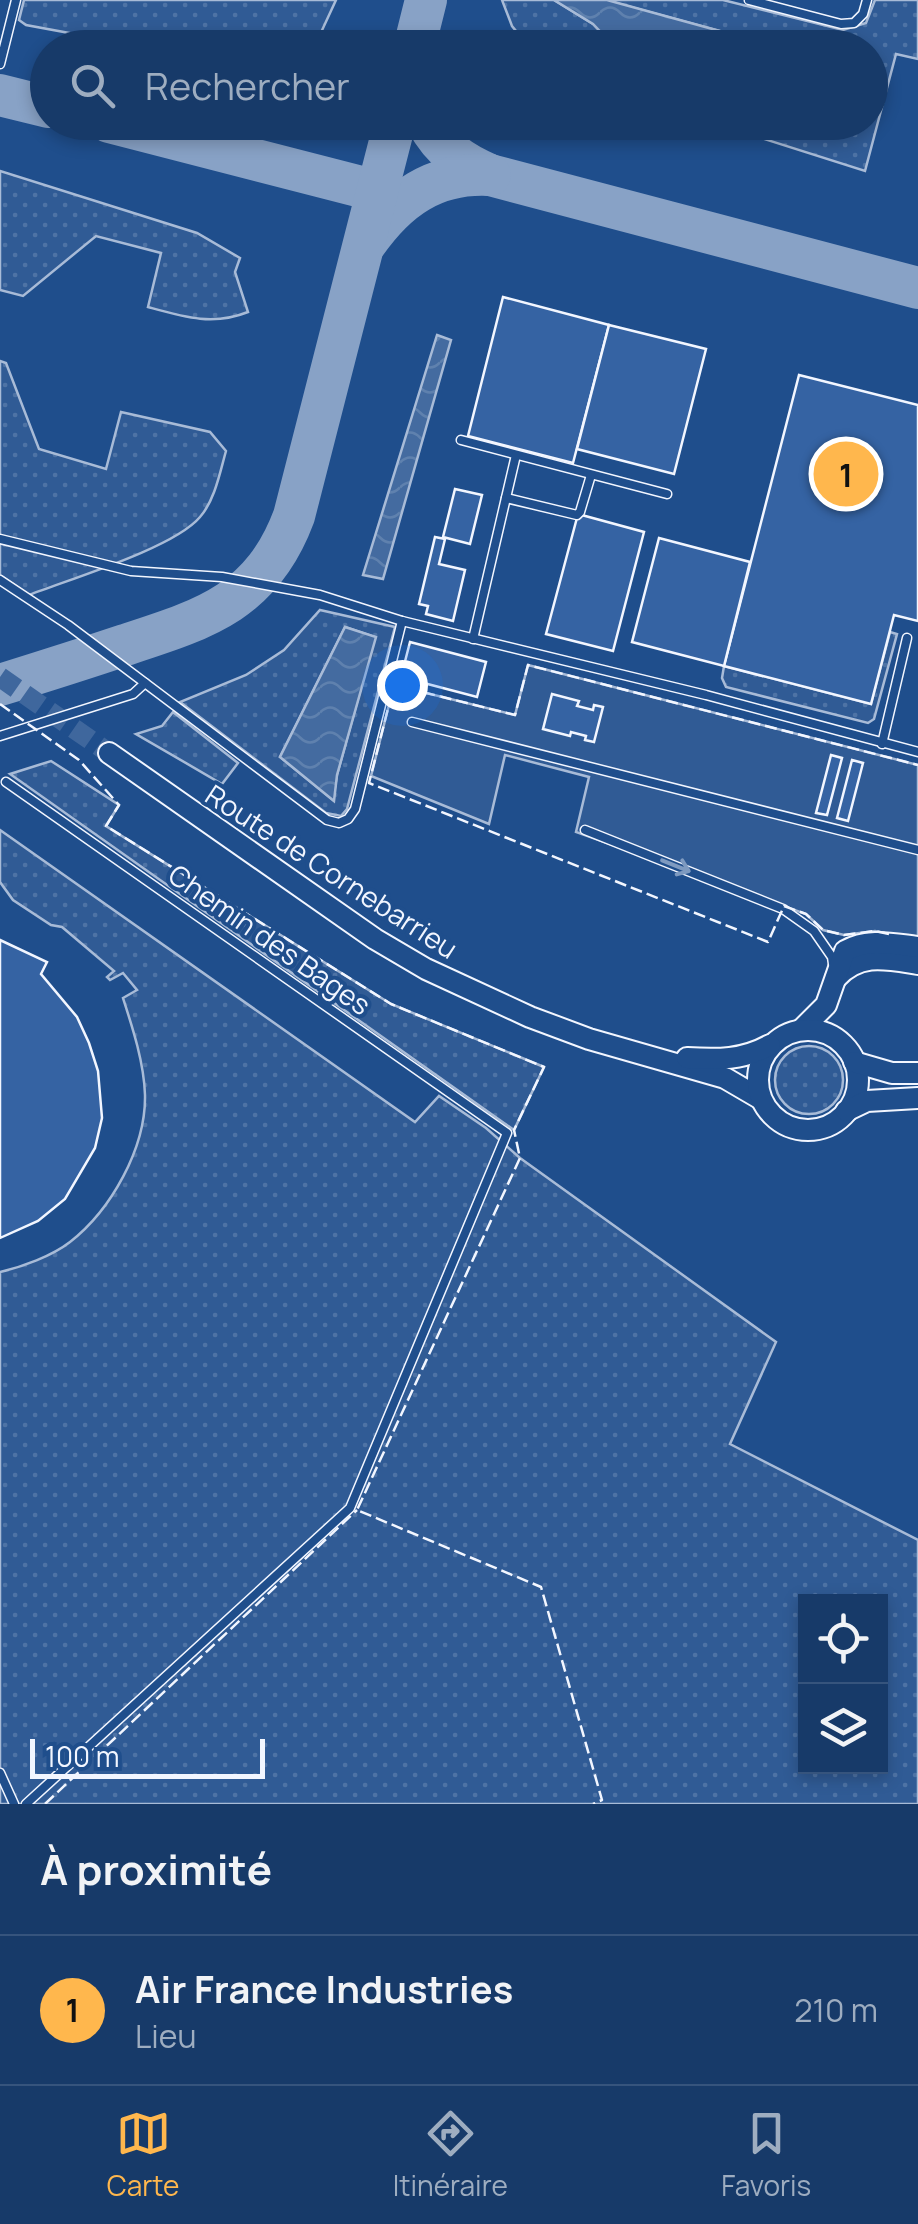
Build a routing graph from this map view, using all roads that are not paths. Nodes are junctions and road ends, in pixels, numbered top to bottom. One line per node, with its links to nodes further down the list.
1 (16, 0): 4 (lane)
2 (750, 0): 3 (lane)
3 (867, 0)
4 (0, 64)
5 (461, 440): 6 (lane)
6 (516, 455): 7 (lane); 9 (lane)
7 (591, 475): 8 (lane); 9 (lane)
8 (667, 494)
9 (506, 498): 13 (lane)
10 (0, 539): 12 (lane)
11 (0, 580): 15 (lane)
12 (402, 621): 13 (lane); 15 (lane)
13 (473, 638): 18 (lane)
14 (908, 638): 18 (lane)
15 (145, 683): 17 (lane)
16 (412, 722): 23 (lane)
17 (0, 736)
18 (882, 744): 19 (lane)
19 (918, 752)
20 (109, 754): 31 (main road, Route de Cornebarrieu)
21 (6, 782): 39 (lane, Chemin des Bages)
22 (585, 830): 26 (lane, one-way to 26)
23 (918, 850)
24 (918, 947): 26 (main road)
25 (918, 964): 26 (main road)
26 (834, 979): 27 (main road)
27 (826, 1005): 28 (main road); 29 (main road)
28 (801, 1030): 29 (main road); 30 (main road)
29 (834, 1037): 32 (main road)
30 (772, 1044): 31 (main road, Route de Cornebarrieu); 35 (main road)
31 (648, 1056): 35 (main road, Route de Cornebarrieu)
32 (854, 1062): 33 (main road); 36 (main road)
33 (918, 1073)
34 (918, 1098): 36 (main road)
35 (761, 1099): 36 (main road)
36 (846, 1112)
37 (0, 1773): 38 (lane)
38 (14, 1804)
39 (26, 1804)

